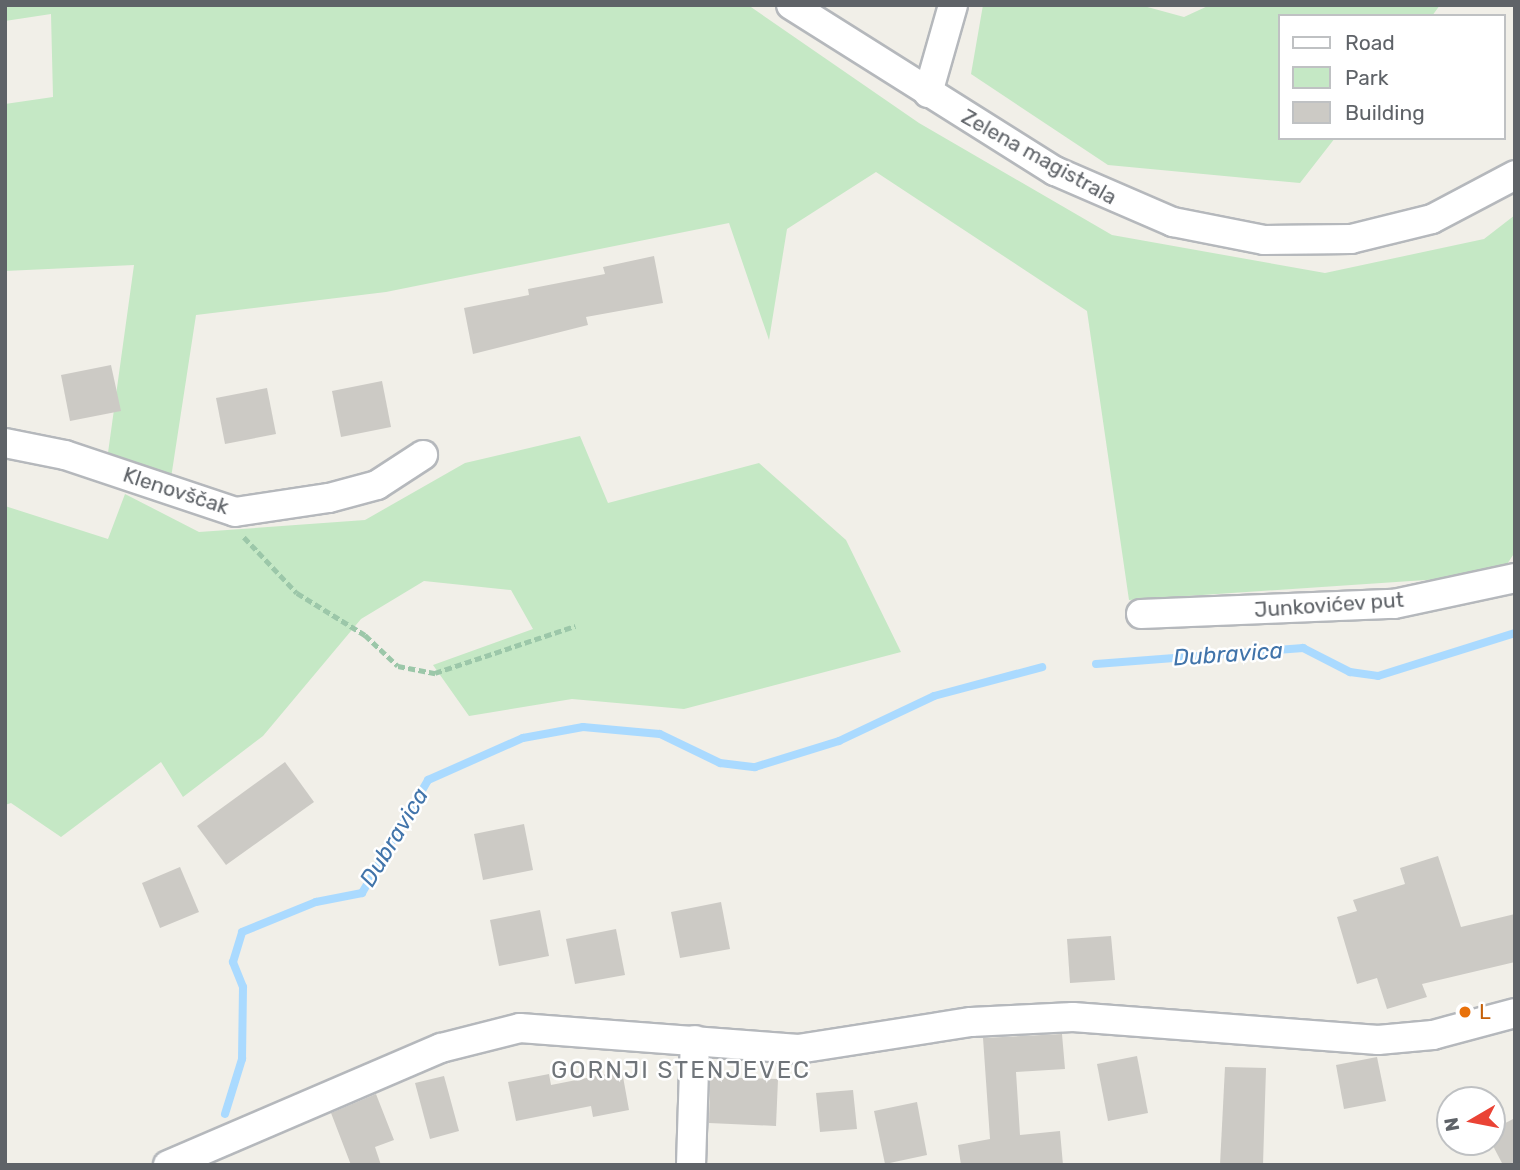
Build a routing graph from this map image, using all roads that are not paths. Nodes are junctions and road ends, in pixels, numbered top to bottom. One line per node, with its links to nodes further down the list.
1 (791, 5): 3 (street, Zelena magistrala)
2 (953, 5): 3 (street)
3 (928, 93): 4 (street, Zelena magistrala)
4 (1515, 176)
5 (5, 443): 6 (street, Klenovščak)
6 (423, 455)
7 (1515, 578): 8 (street, Junkovićev put)
8 (1142, 614)
9 (1515, 1013): 10 (street)
10 (695, 1040): 11 (street); 12 (street)
11 (169, 1165)
12 (691, 1165)

